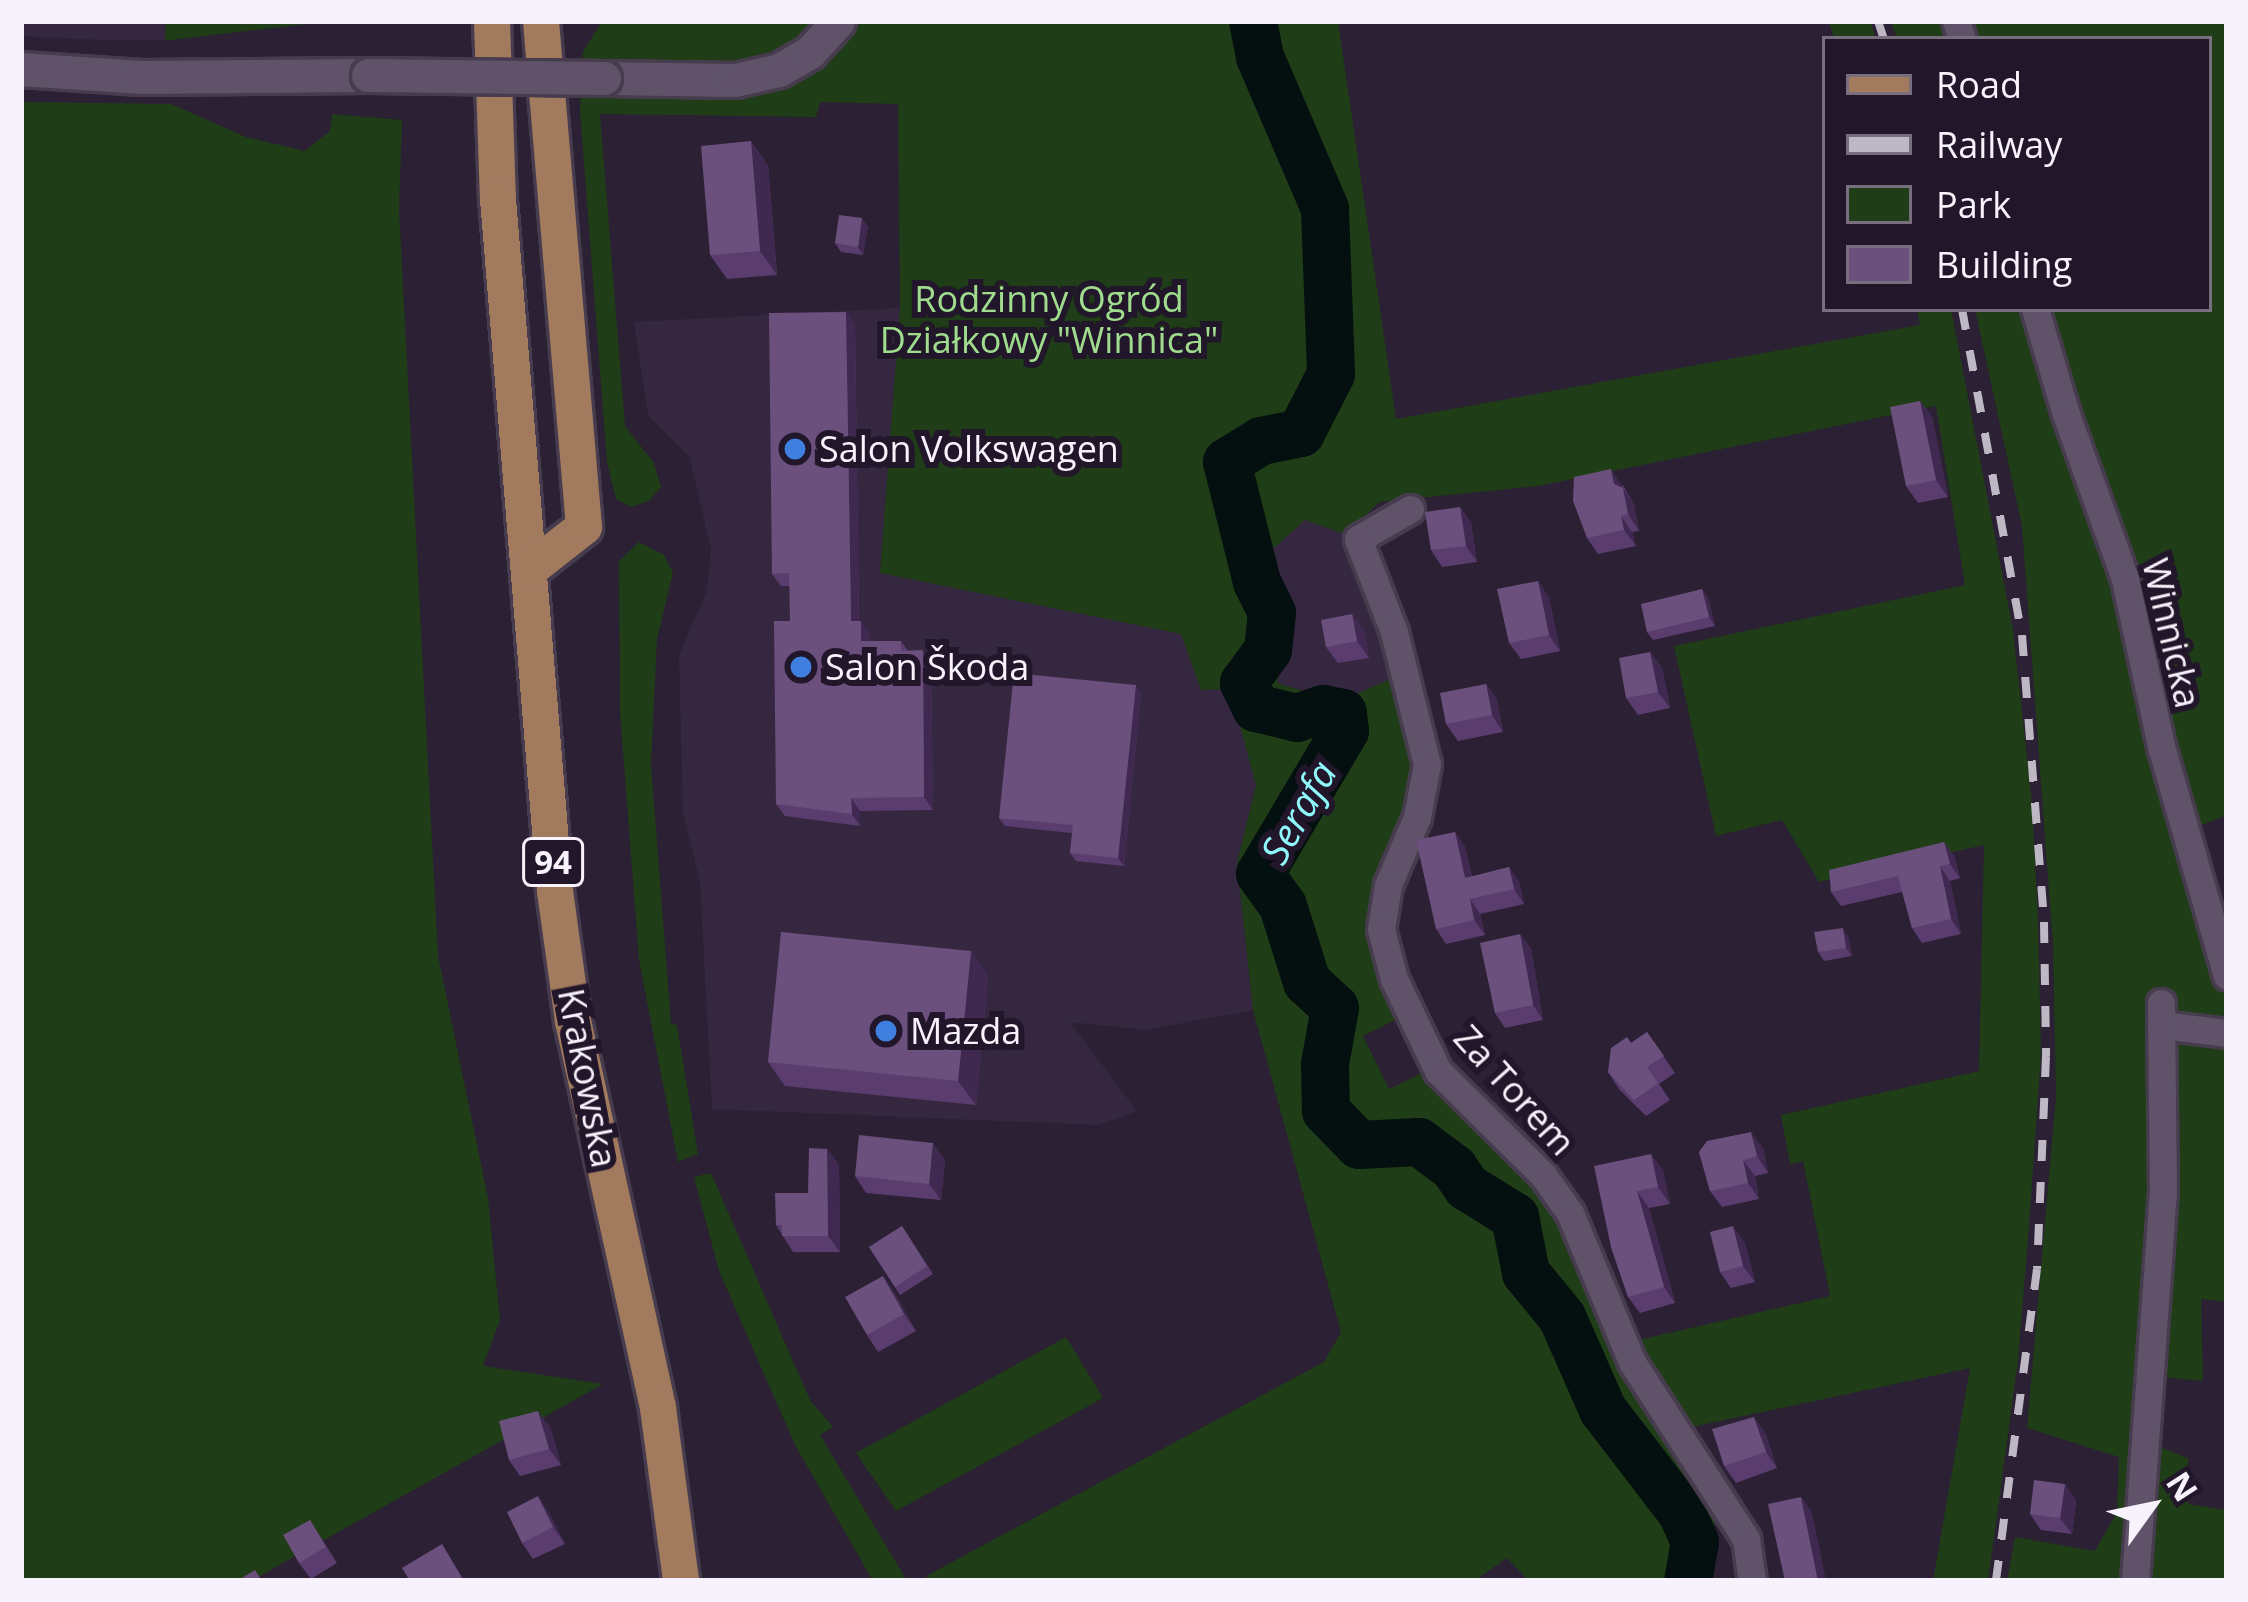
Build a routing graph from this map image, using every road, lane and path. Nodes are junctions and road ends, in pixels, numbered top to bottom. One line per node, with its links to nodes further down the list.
1 (492, 21): 7 (main road, Krakowska / 94)
2 (541, 21): 7 (main road)
3 (838, 21): 4 (street, bridge)
4 (21, 69)
5 (2037, 312): 8 (street, Winnicka)
6 (1410, 509): 11 (street, Za Torem)
7 (529, 570): 10 (main road, Krakowska / 94)
8 (2227, 976)
9 (2227, 1033): 12 (street)
10 (681, 1581)
11 (1752, 1581)
12 (2135, 1581)

